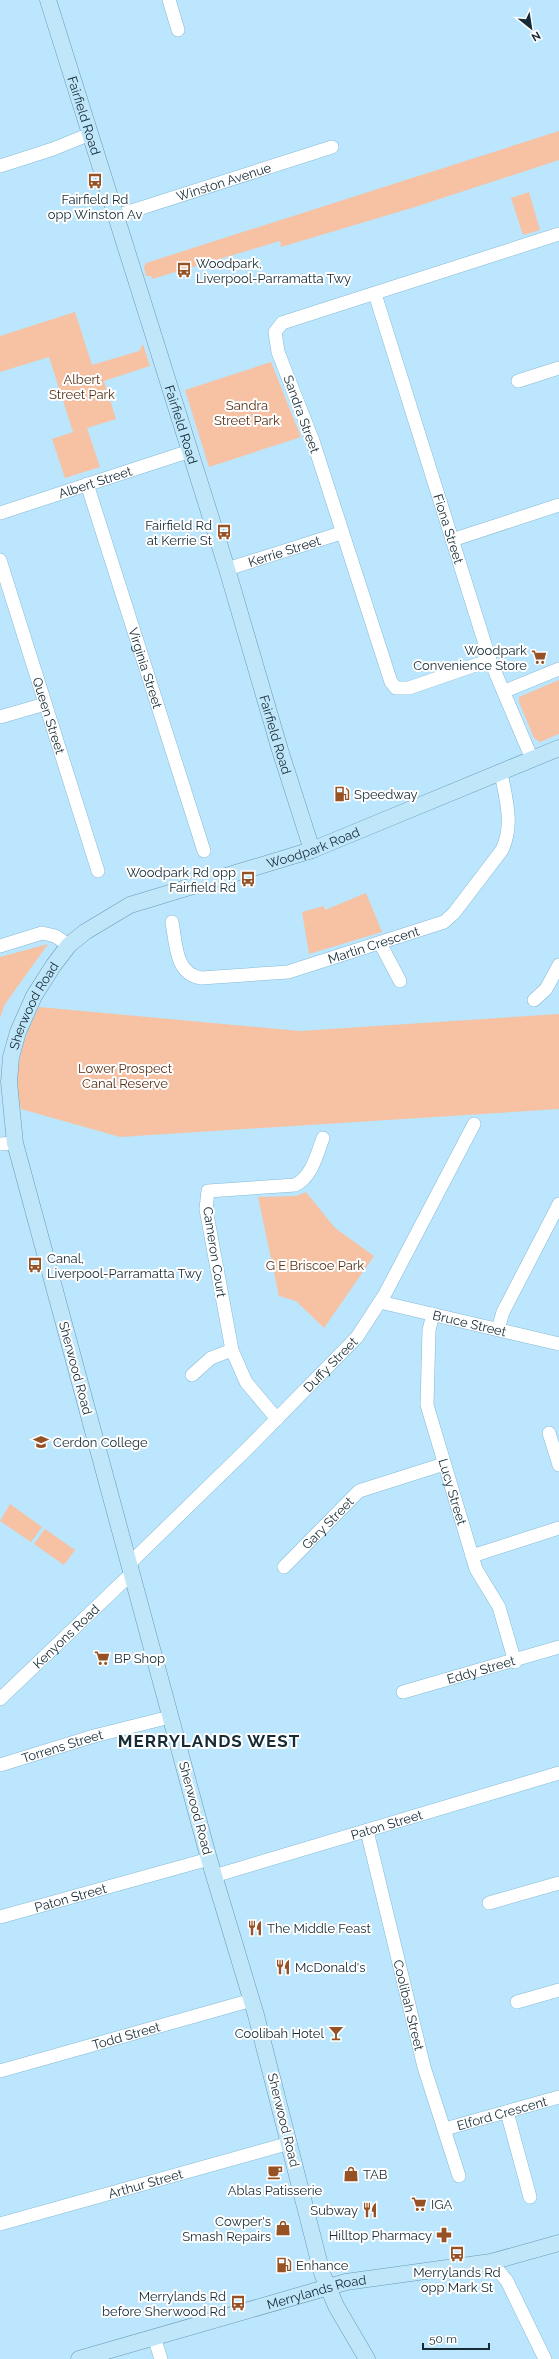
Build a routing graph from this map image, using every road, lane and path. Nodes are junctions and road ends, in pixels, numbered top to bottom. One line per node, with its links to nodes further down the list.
1 (49, 0): 4 (main road, Fairfield Road)
2 (169, 0): 3 (street)
3 (178, 30)
4 (90, 134): 6 (street); 7 (main road, Fairfield Road)
5 (332, 147): 7 (street, Winston Avenue)
6 (0, 166)
7 (116, 216): 12 (main road, Fairfield Road)
8 (559, 234): 9 (street, Sandra Street)
9 (375, 294): 16 (street, Sandra Street); 17 (street, Fiona Street)
10 (559, 368): 11 (street)
11 (518, 381)
12 (190, 451): 13 (street, Albert Street); 19 (main road, Fairfield Road)
13 (87, 484): 15 (street, Albert Street); 29 (street, Virginia Street)
14 (559, 505): 17 (street)
15 (0, 513)
16 (341, 533): 19 (street, Kerrie Street); 20 (street, Sandra Street)
17 (452, 540): 20 (street, Fiona Street)
18 (0, 560): 23 (street, Queen Street)
19 (227, 569): 28 (main road, Fairfield Road)
20 (490, 660): 22 (street, Fiona Street)
21 (559, 669): 22 (street)
22 (504, 691): 26 (street, Fiona Street)
23 (45, 704): 24 (street); 30 (street, Queen Street)
24 (0, 717)
25 (559, 748): 26 (main road, Woodpark Road)
26 (532, 759): 27 (main road, Woodpark Road)
27 (501, 773): 28 (main road, Woodpark Road); 33 (street, Martin Crescent)
28 (312, 850): 32 (main road, Woodpark Road)
29 (204, 851)
30 (98, 871)
31 (172, 922): 33 (street, Martin Crescent)
32 (66, 943): 34 (street); 40 (main road, Sherwood Road)
33 (380, 943): 36 (street)
34 (0, 946)
35 (559, 964): 37 (street)
36 (400, 981)
37 (534, 1000)
38 (474, 1124): 42 (street, Duffy Street)
39 (323, 1138): 46 (street, Cameron Court)
40 (7, 1143): 55 (main road, Sherwood Road)
41 (559, 1204): 44 (street)
42 (380, 1302): 43 (street, Bruce Street); 48 (street, Duffy Street)
43 (433, 1314): 44 (street, Bruce Street); 50 (street, Lucy Street)
44 (498, 1329): 45 (street, Bruce Street)
45 (559, 1344)
46 (232, 1350): 47 (street); 48 (street, Cameron Court)
47 (192, 1375)
48 (277, 1419): 55 (street, Duffy Street)
49 (549, 1432): 51 (street)
50 (444, 1464): 53 (street, Lucy Street); 54 (street, Gary Street)
51 (559, 1465)
52 (559, 1528): 53 (street)
53 (472, 1556): 57 (street, Lucy Street)
54 (284, 1567)
55 (131, 1568): 59 (street, Kenyons Road); 60 (main road, Sherwood Road)
56 (559, 1648): 57 (street, Eddy Street)
57 (516, 1662): 58 (street, Eddy Street)
58 (403, 1692)
59 (0, 1698)
60 (170, 1717): 61 (street, Torrens Street); 64 (main road, Sherwood Road)
61 (0, 1765)
62 (559, 1773): 63 (street, Paton Street)
63 (367, 1831): 65 (street, Paton Street); 75 (street, Coolibah Street)
64 (209, 1858): 65 (main road, Sherwood Road); 68 (street, Paton Street)
65 (214, 1876): 70 (main road, Sherwood Road)
66 (559, 1883): 67 (street)
67 (489, 1903)
68 (0, 1917)
69 (559, 1990): 71 (street)
70 (252, 2000): 72 (street, Todd Street); 76 (main road, Sherwood Road)
71 (517, 2002)
72 (0, 2072)
73 (559, 2097): 74 (street, Elford Crescent)
74 (507, 2112): 75 (street, Elford Crescent); 78 (street)
75 (445, 2129): 77 (street, Coolibah Street)
76 (290, 2143): 79 (street, Arthur Street); 82 (main road, Sherwood Road)
77 (459, 2176)
78 (530, 2197)
79 (0, 2224)
80 (559, 2243): 81 (main road, Merrylands Road)
81 (491, 2262): 82 (main road, Merrylands Road); 87 (street)
82 (328, 2287): 83 (main road, Merrylands Road); 86 (main road, Sherwood Road)
83 (154, 2337): 84 (main road, Merrylands Road); 85 (street)
84 (79, 2359)
85 (161, 2359)
86 (367, 2359)
87 (545, 2359)

